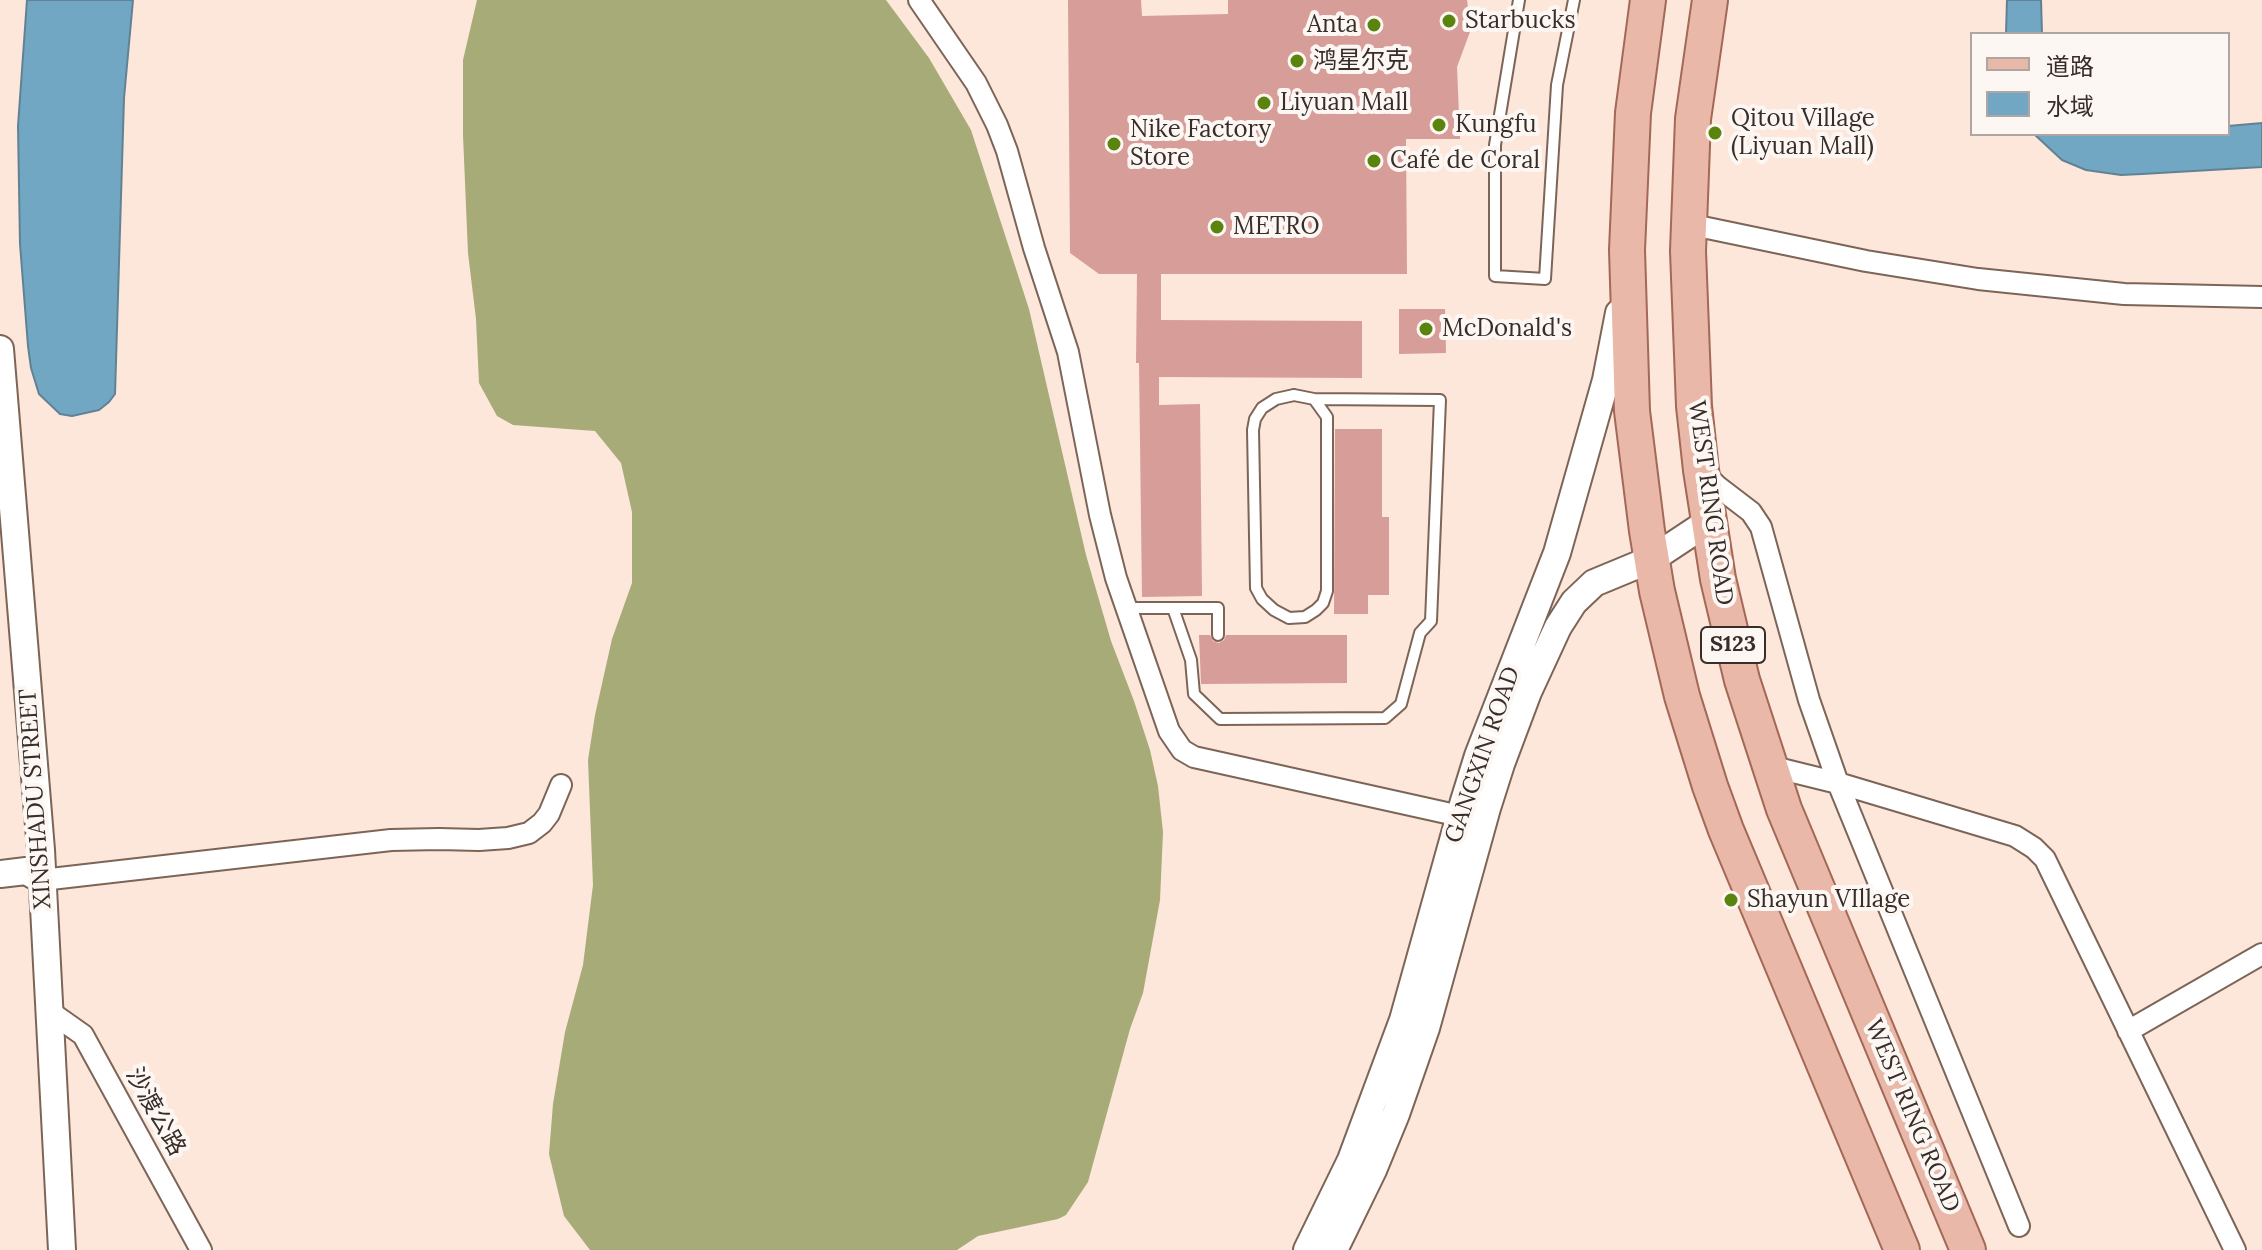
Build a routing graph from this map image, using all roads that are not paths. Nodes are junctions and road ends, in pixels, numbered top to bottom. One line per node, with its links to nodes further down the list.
1 (919, 0): 15 (street)
2 (1519, 0): 3 (lane)
3 (1574, 0)
4 (1648, 0): 7 (main road, S123)
5 (1710, 0): 6 (main road, WEST RING ROAD / S123)
6 (1688, 224): 8 (street); 11 (main road, WEST RING ROAD / S123)
7 (1627, 250): 14 (main road, S123); 21 (street, GANGXIN ROAD)
8 (2262, 297)
9 (0, 349): 22 (street, XINSHADU STREET)
10 (1314, 399): 10 (lane); 16 (lane)
11 (1701, 470): 12 (main road, WEST RING ROAD / S123); 19 (street)
12 (1708, 522): 14 (street, GANGXIN ROAD); 18 (main road, WEST RING ROAD / S123)
13 (0, 542): 22 (street, XINSHADU STREET)
14 (1652, 559): 31 (street, GANGXIN ROAD); 32 (main road, S123)
15 (1127, 608): 16 (lane); 21 (street)
16 (1173, 608): 17 (lane)
17 (1218, 635)
18 (1769, 766): 19 (street); 33 (main road, WEST RING ROAD / S123)
19 (1838, 783): 25 (street); 26 (street)
20 (561, 785): 22 (street)
21 (1460, 816): 30 (street, GANGXIN ROAD)
22 (23, 875): 24 (street, XINSHADU STREET); 27 (street, XINSHADU STREET)
23 (2262, 954): 25 (street)
24 (49, 1011): 28 (street, XINSHADU STREET); 29 (street, 沙渡公路)
25 (2128, 1031): 34 (street)
26 (2019, 1226)
27 (46, 1250)
28 (62, 1250)
29 (201, 1250)
30 (1307, 1250)
31 (1334, 1250)
32 (1902, 1250)
33 (1968, 1250)
34 (2235, 1250)

